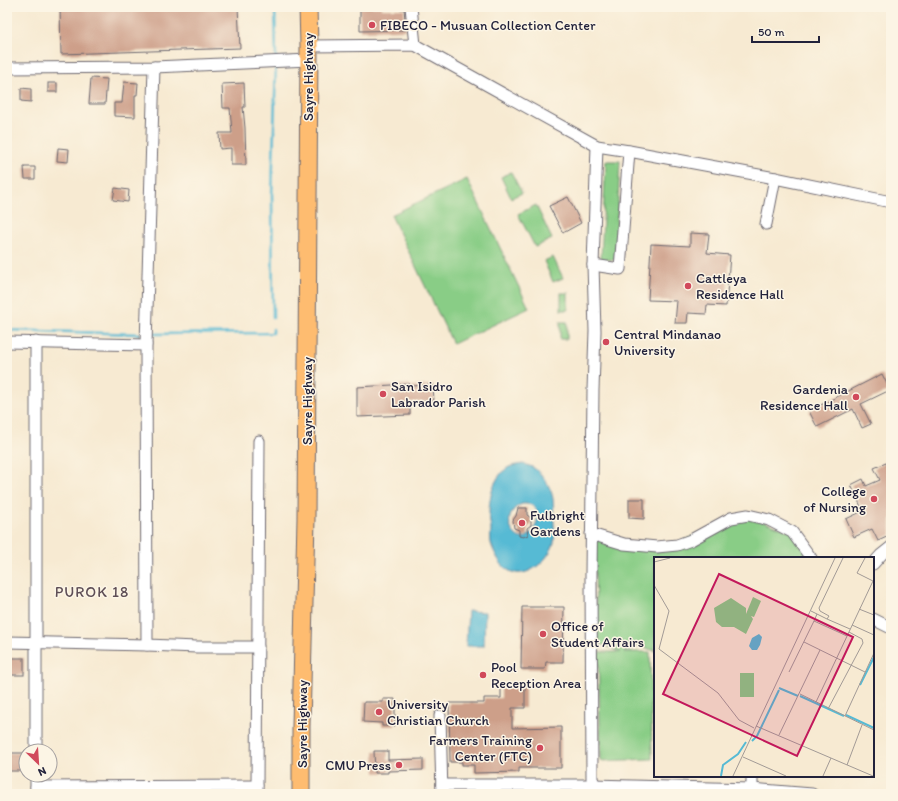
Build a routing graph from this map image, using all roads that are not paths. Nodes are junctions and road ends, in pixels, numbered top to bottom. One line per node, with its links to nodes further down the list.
1 (308, 7): 4 (highway, Sayre Highway)
2 (411, 7): 3 (street)
3 (415, 45): 4 (street); 7 (street)
4 (309, 53): 5 (street); 35 (highway, Sayre Highway)
5 (154, 67): 6 (street); 15 (street)
6 (7, 68)
7 (597, 146): 8 (street); 12 (street)
8 (629, 151): 9 (street); 12 (street)
9 (774, 178): 10 (street); 11 (street)
10 (891, 202)
11 (766, 224)
12 (593, 266): 17 (street)
13 (7, 342): 14 (street)
14 (36, 342): 15 (street); 24 (street)
15 (146, 345): 25 (street)
16 (258, 441): 26 (street)
17 (592, 534): 19 (street); 30 (street)
18 (891, 547): 20 (street)
19 (810, 557)
20 (874, 563)
21 (874, 620): 22 (street)
22 (891, 628)
23 (7, 642): 24 (street)
24 (36, 643): 25 (street); 28 (street)
25 (147, 645): 26 (street)
26 (258, 647): 32 (street)
27 (440, 716): 33 (street)
28 (36, 743)
29 (752, 777): 34 (street)
30 (591, 788): 33 (street); 34 (street)
31 (36, 790): 32 (street)
32 (257, 790)
33 (442, 790)
34 (752, 792): 36 (street)
35 (301, 794)
36 (812, 794)

